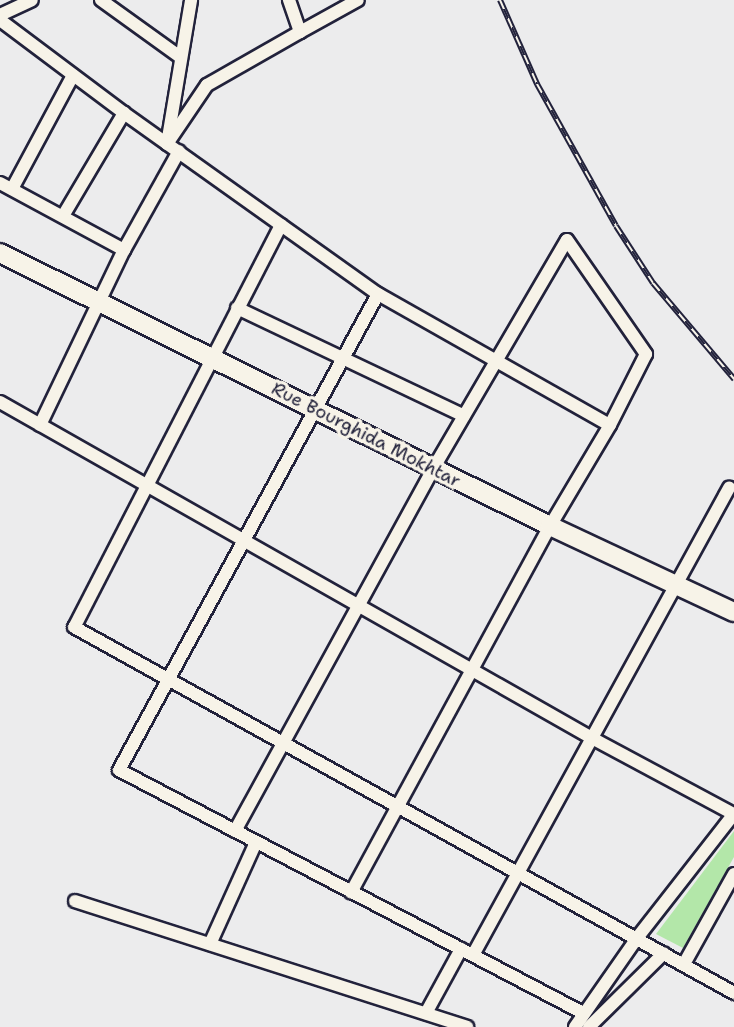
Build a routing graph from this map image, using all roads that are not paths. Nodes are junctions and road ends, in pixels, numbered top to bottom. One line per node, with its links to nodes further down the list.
1 (32, 0): 7 (street)
2 (102, 0): 9 (street)
3 (191, 0): 9 (street)
4 (289, 0): 8 (street)
5 (358, 0): 6 (street)
6 (339, 5): 8 (street)
7 (0, 18): 10 (street)
8 (300, 32): 12 (street)
9 (180, 57): 12 (street)
10 (73, 75): 11 (street); 14 (street)
11 (124, 114): 12 (street); 15 (street)
12 (167, 144): 13 (street)
13 (179, 151): 16 (street); 17 (street)
14 (6, 186): 15 (street)
15 (63, 216): 17 (street)
16 (281, 225): 19 (street); 21 (street)
17 (124, 250): 20 (street)
18 (0, 253): 20 (main road, Rue Bourghida Mokhtar)
19 (378, 293): 23 (street); 24 (street)
20 (98, 303): 22 (main road, Rue Bourghida Mokhtar); 28 (street)
21 (237, 308): 22 (street); 23 (street)
22 (211, 358): 26 (main road, Rue Bourghida Mokhtar); 31 (street)
23 (343, 359): 26 (street); 27 (street)
24 (495, 361): 27 (street); 29 (street); 29 (street)
25 (0, 402): 28 (street)
26 (314, 408): 30 (main road, Rue Bourghida Mokhtar); 34 (street)
27 (464, 416): 30 (street)
28 (40, 425): 31 (street)
29 (610, 425): 33 (street)
30 (433, 469): 33 (main road, Rue Bourghida Mokhtar); 36 (street)
31 (146, 485): 34 (street); 39 (street)
32 (729, 488): 35 (street)
33 (550, 526): 35 (main road, Rue Bourghida Mokhtar); 38 (street)
34 (244, 541): 36 (street); 39 (street)
35 (676, 586): 37 (main road, Rue Bourghida Mokhtar); 40 (street)
36 (358, 605): 38 (street); 41 (street)
37 (734, 612)
38 (472, 670): 40 (street); 42 (street)
39 (169, 679): 41 (street); 44 (street)
40 (592, 738): 43 (street); 46 (street)
41 (283, 742): 42 (street); 44 (street)
42 (398, 806): 46 (street); 48 (street)
43 (734, 814): 50 (street)
44 (235, 831): 45 (street)
45 (256, 842): 48 (street); 51 (street)
46 (519, 872): 50 (street); 52 (street)
47 (734, 874): 54 (street)
48 (351, 892): 52 (street)
49 (75, 901): 51 (street)
50 (637, 937): 53 (street); 57 (street)
51 (209, 944): 56 (street)
52 (467, 952): 56 (street); 57 (street)
53 (664, 953): 54 (street); 60 (street)
54 (684, 964): 55 (street)
55 (734, 993)
56 (426, 1013): 58 (street)
57 (583, 1013): 59 (street)
58 (467, 1027)
59 (575, 1027)
60 (589, 1027)

